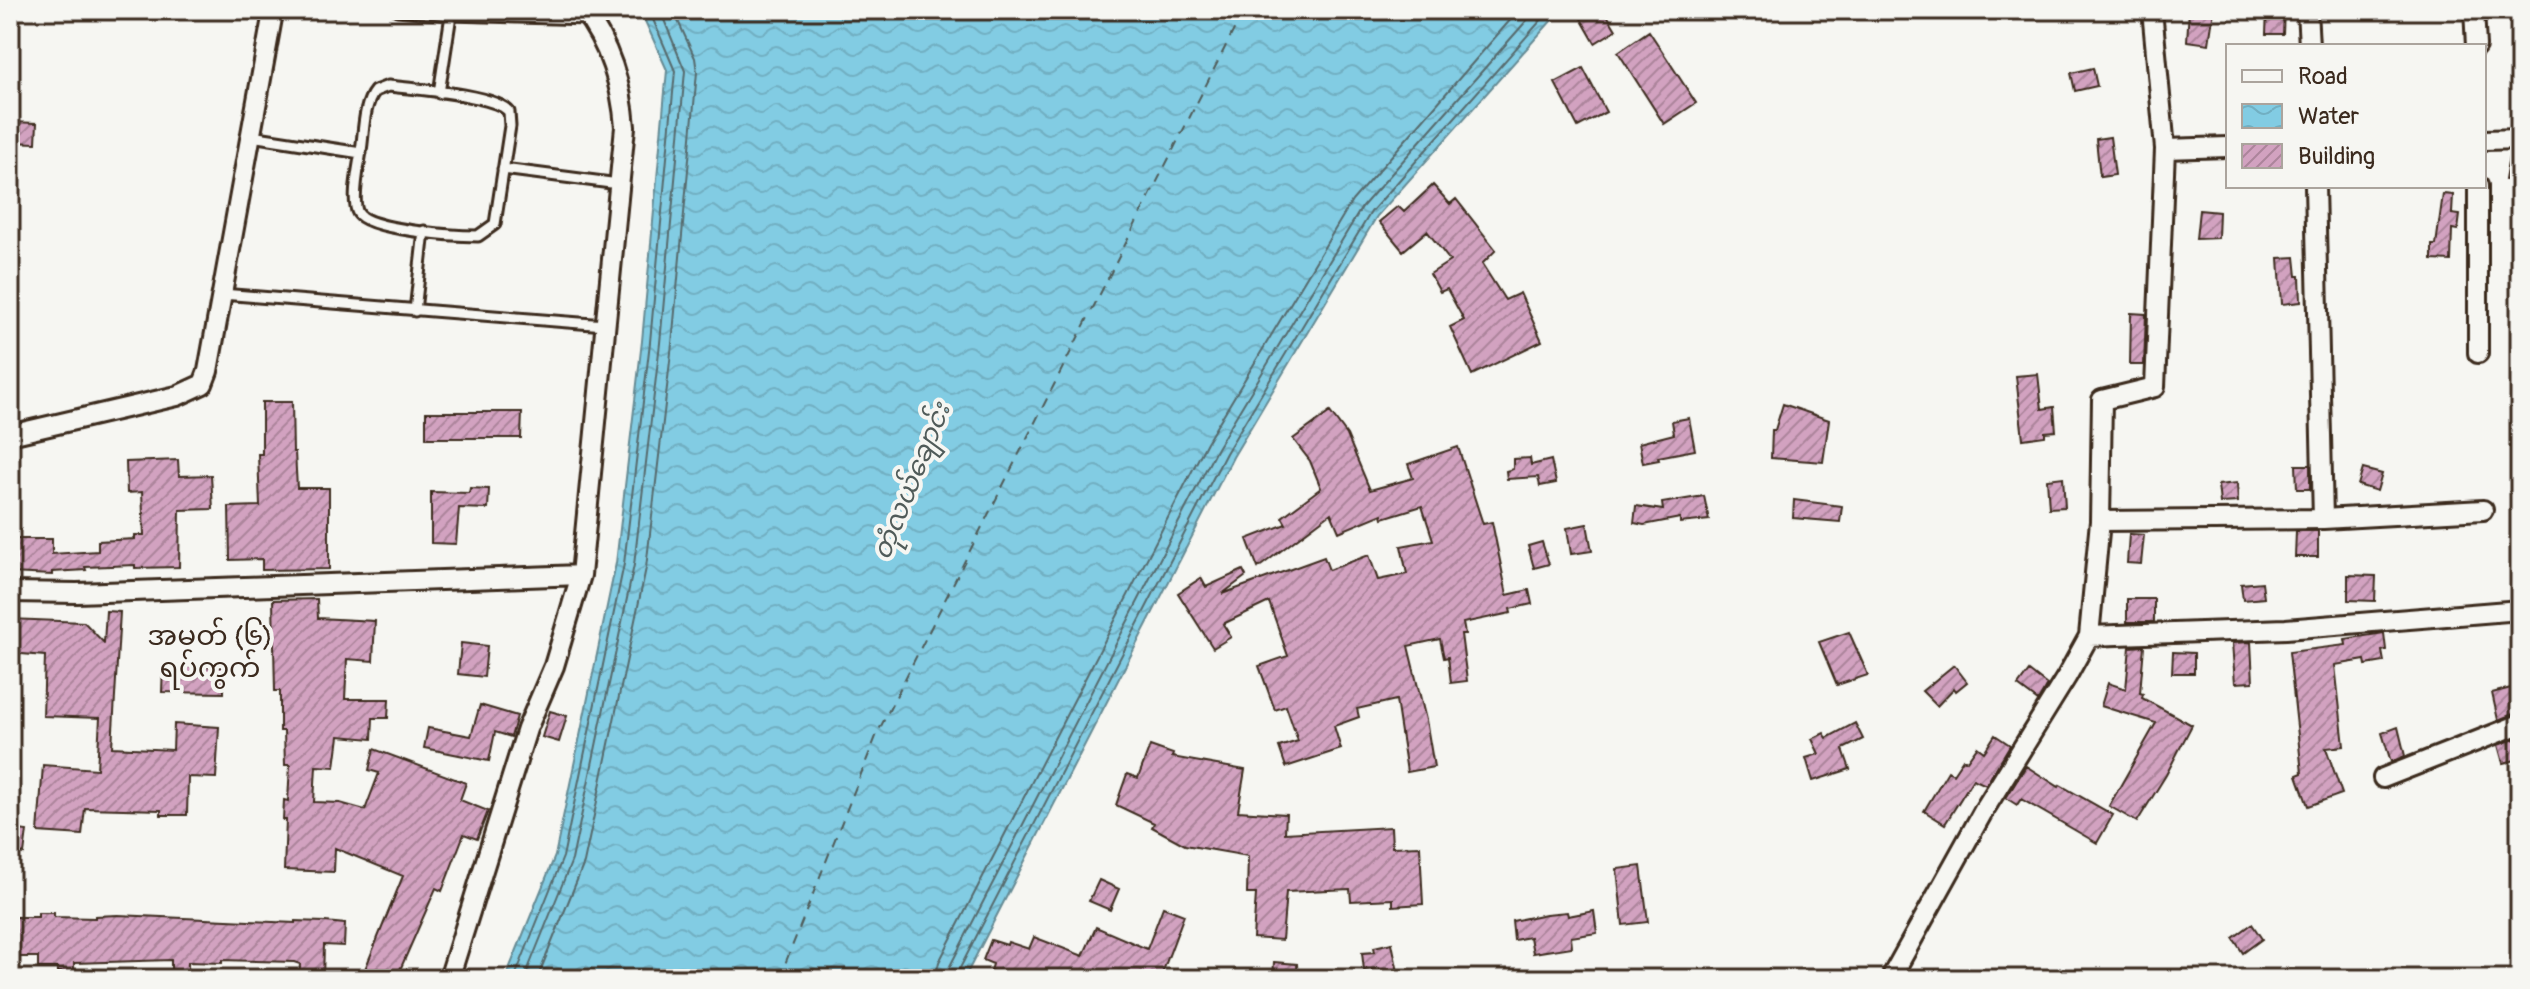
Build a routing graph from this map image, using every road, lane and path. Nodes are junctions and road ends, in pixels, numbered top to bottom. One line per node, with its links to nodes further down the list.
1 (270, 10): 11 (street)
2 (397, 10): 7 (lane)
3 (2152, 10): 15 (street)
4 (2307, 10): 8 (street)
5 (2474, 10): 9 (street)
6 (586, 14): 7 (lane); 18 (street)
7 (451, 15): 10 (lane)
8 (2309, 44)
9 (2476, 44)
10 (439, 93): 16 (lane); 17 (lane)
11 (251, 136): 16 (lane); 22 (street)
12 (2520, 139): 13 (street)
13 (2486, 140)
14 (2226, 147): 15 (street)
15 (2165, 149): 29 (street)
16 (361, 153): 21 (lane)
17 (503, 169): 18 (lane); 21 (lane)
18 (619, 184): 24 (street)
19 (2315, 188): 28 (street)
20 (2478, 188): 25 (street)
21 (424, 231): 23 (lane)
22 (222, 294): 23 (lane); 26 (street)
23 (415, 311): 24 (lane)
24 (605, 325): 30 (street)
25 (2478, 353)
26 (10, 435)
27 (2483, 510): 28 (street)
28 (2323, 519): 29 (street)
29 (2100, 521): 33 (street)
30 (581, 575): 31 (street); 36 (street)
31 (10, 592)
32 (2520, 610): 33 (street)
33 (2089, 636): 37 (street)
34 (2520, 724): 35 (street)
35 (2383, 778)
36 (449, 979)
37 (1893, 979)

